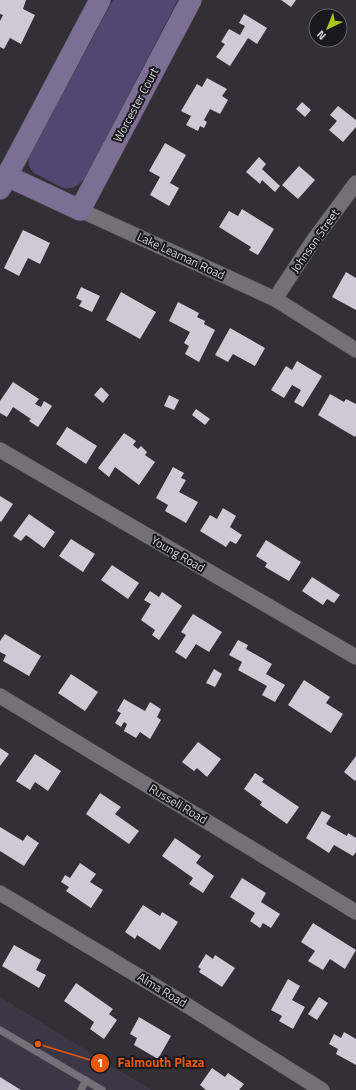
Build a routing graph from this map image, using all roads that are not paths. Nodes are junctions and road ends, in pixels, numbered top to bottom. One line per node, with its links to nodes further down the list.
1 (100, 0): 3 (street)
2 (191, 0): 5 (street, Worcester Court)
3 (2, 180): 5 (street, Lake Leaman Road)
4 (356, 183): 6 (street, Johnson Street)
5 (80, 210): 6 (street, Lake Leaman Road)
6 (275, 299): 7 (street, Lake Leaman Road)
7 (356, 350)
8 (0, 450): 9 (street, Young Road)
9 (356, 657)
10 (0, 696): 12 (street, Russell Road)
11 (0, 893): 17 (street, Alma Road)
12 (356, 912)
13 (0, 1030): 14 (lane)
14 (86, 1080): 15 (lane); 16 (lane)
15 (81, 1090)
16 (102, 1090)
17 (322, 1090)

